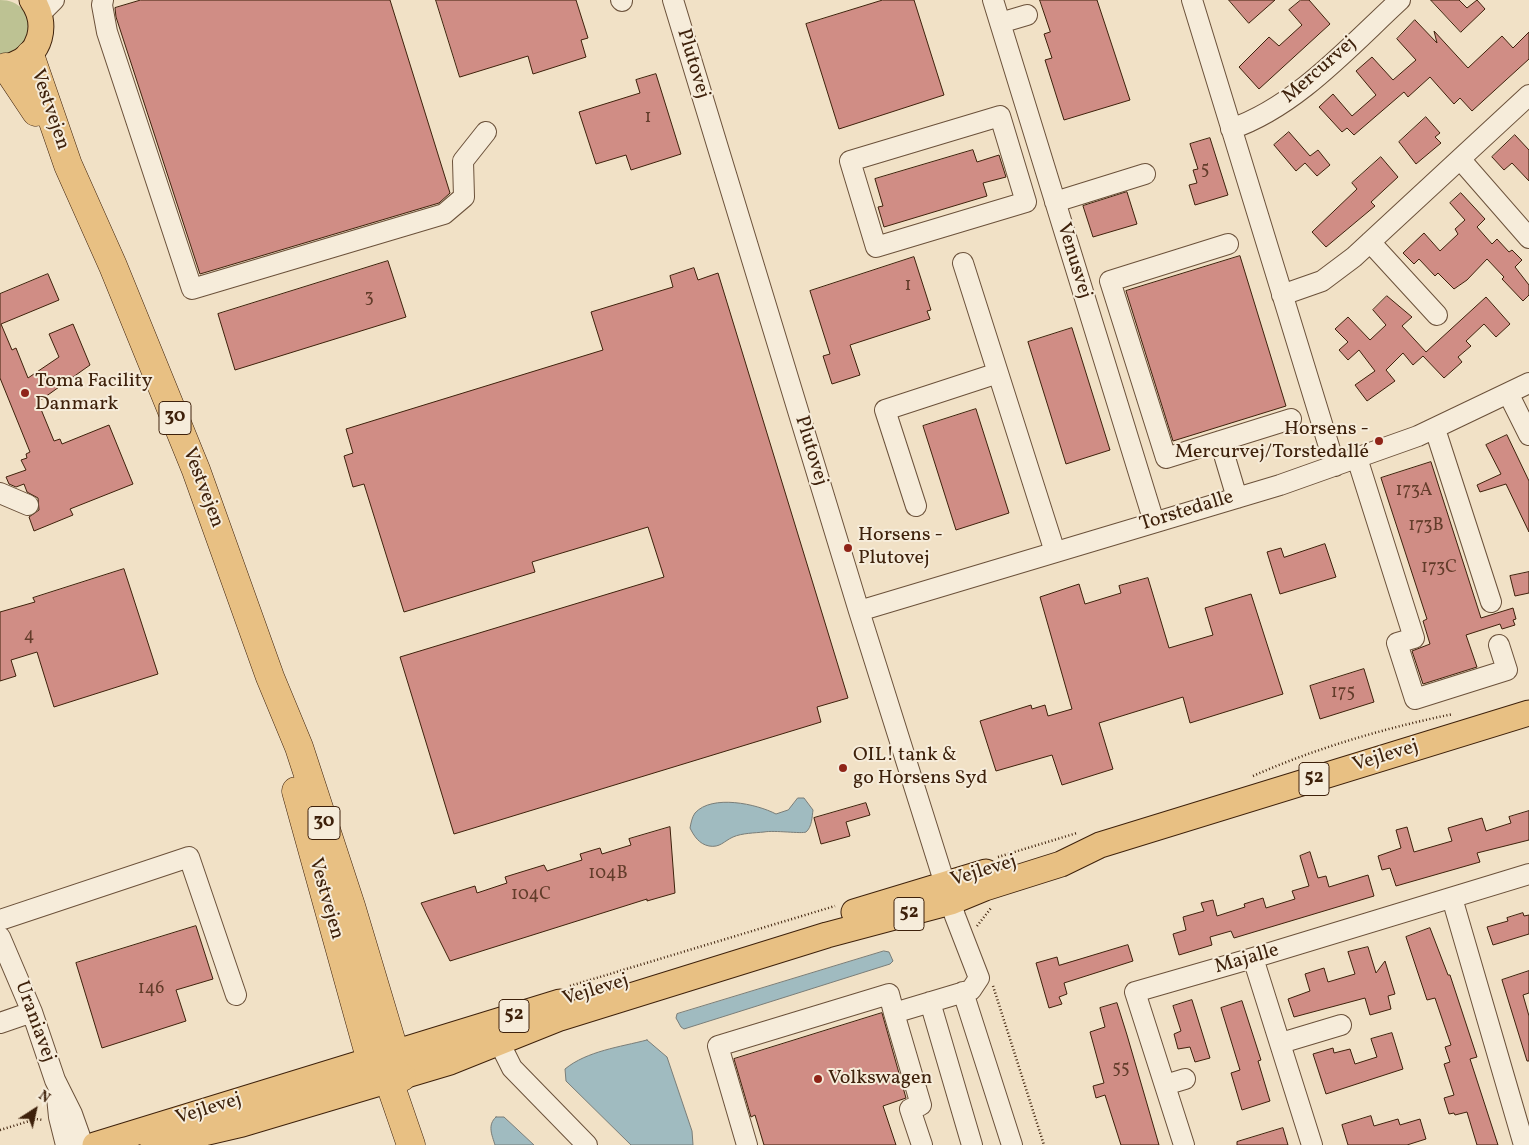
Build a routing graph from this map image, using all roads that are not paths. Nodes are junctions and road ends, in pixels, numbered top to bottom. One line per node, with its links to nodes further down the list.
1 (103, 0): 12 (street)
2 (673, 0): 44 (street, Plutovej)
3 (993, 0): 8 (street, Venusvej)
4 (1192, 0): 11 (street)
5 (1400, 0): 11 (street, Mercurvej)
6 (42, 5): 9 (main road, 30)
7 (1027, 14): 8 (street)
8 (1000, 24): 13 (street, Venusvej)
9 (12, 63): 46 (highway, Vestvejen / 30)
10 (1529, 95): 14 (street)
11 (1231, 129): 22 (street)
12 (486, 132)
13 (1041, 157): 15 (street); 17 (street, Venusvej)
14 (1460, 159): 18 (street); 19 (street)
15 (1015, 166): 15 (street)
16 (1145, 174): 17 (street)
17 (1055, 202): 25 (street, Venusvej)
18 (1529, 238)
19 (1370, 242): 22 (street); 24 (street)
20 (1228, 244): 23 (street)
21 (963, 264): 26 (street)
22 (1282, 295): 36 (street)
23 (1119, 308): 25 (street); 31 (street)
24 (1437, 315)
25 (1091, 318): 33 (street, Venusvej)
26 (998, 373): 40 (street); 42 (street)
27 (1529, 384): 28 (street, Torstedalle)
28 (1509, 395): 30 (street, Torstedalle); 32 (street)
29 (1291, 419): 34 (street)
30 (1435, 429): 35 (street, Torstedalle); 43 (street)
31 (1158, 432): 33 (street); 34 (street)
32 (1529, 435)
33 (1129, 441): 41 (street, Venusvej)
34 (1220, 441): 38 (street)
35 (1357, 458): 36 (street, Torstedalle); 45 (street)
36 (1335, 466): 38 (street, Torstedalle)
37 (0, 492): 39 (street)
38 (1237, 498): 41 (street, Torstedalle)
39 (28, 505)
40 (916, 506)
41 (1154, 522): 42 (street, Torstedalle)
42 (1055, 552): 44 (street, Torstedalle)
43 (1490, 602)
44 (859, 611): 49 (street, Plutovej)
45 (1499, 646)
46 (270, 677): 63 (highway, Vestvejen / 30); 63 (highway, Vestvejen / 30)
47 (1529, 713): 49 (main road, Vejlevej / 52)
48 (1529, 874): 50 (street, Majalle)
49 (949, 893): 54 (street, Plutovej); 61 (main road, Vejlevej / 52); 61 (main road, Vejlevej / 52)
50 (1452, 898): 53 (street, Majalle); 81 (street)
51 (0, 920): 55 (street)
52 (0, 936): 57 (street, Uraniavej)
53 (1253, 958): 62 (street); 66 (street, Majalle)
54 (964, 992): 56 (street); 78 (street)
55 (236, 994)
56 (930, 1002): 58 (street); 77 (street)
57 (32, 1012): 59 (street); 65 (street, Uraniavej)
58 (894, 1013): 75 (street); 76 (street)
59 (0, 1023)
60 (1341, 1025): 62 (street)
61 (493, 1034): 63 (main road, Vejlevej / 52); 74 (street)
62 (1281, 1043): 80 (street)
63 (386, 1069): 68 (main road, Vejlevej); 70 (main road, Vejlevej); 71 (highway); 72 (highway); 73 (highway)
64 (1185, 1079): 66 (street)
65 (55, 1080): 67 (street, Uraniavej); 69 (street, Uraniavej)
66 (1165, 1085): 79 (street, Majalle)
67 (64, 1138)
68 (163, 1143)
69 (83, 1145)
70 (95, 1145)
71 (398, 1145)
72 (411, 1145)
73 (422, 1145)
74 (587, 1145)
75 (748, 1145)
76 (922, 1145)
77 (972, 1145)
78 (1012, 1145)
79 (1184, 1145)
80 (1312, 1145)
81 (1524, 1145)

